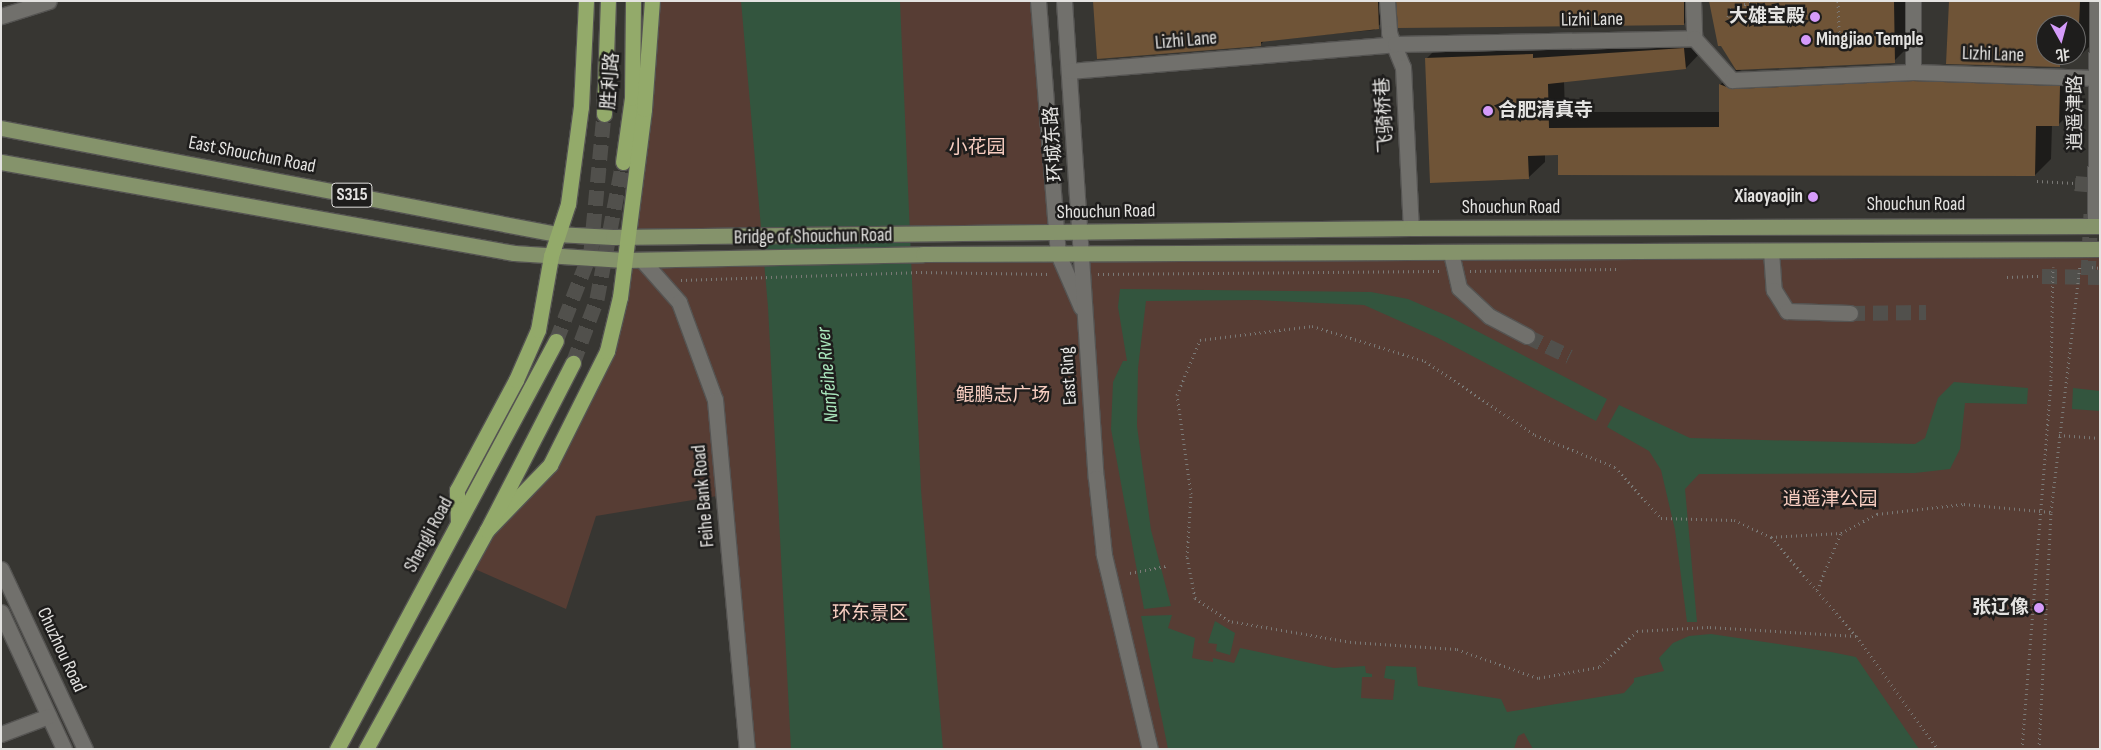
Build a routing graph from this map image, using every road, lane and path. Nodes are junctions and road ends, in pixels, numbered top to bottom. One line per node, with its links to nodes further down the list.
1 (49, 1): 14 (street)
2 (586, 1): 33 (highway)
3 (608, 1): 22 (highway, 胜利路)
4 (633, 1): 25 (highway, 胜利路)
5 (652, 1): 34 (highway)
6 (1038, 1): 31 (street, East Ring)
7 (1064, 1): 20 (street, 环城东路)
8 (1387, 1): 18 (street, 飞骑桥巷)
9 (1693, 1): 17 (street)
10 (1754, 1): 15 (path)
11 (1838, 1): 16 (path)
12 (1913, 1): 21 (street)
13 (2098, 1): 19 (street, 逍遥津路)
14 (1, 16)
15 (1728, 17)
16 (1839, 37)
17 (1694, 38): 18 (street, Lizhi Lane); 21 (street, Lizhi Lane)
18 (1395, 44): 20 (street, Lizhi Lane); 29 (street, 飞骑桥巷)
19 (2097, 70): 21 (street, Lizhi Lane); 28 (street, 逍遥津路)
20 (1069, 71): 30 (street, 环城东路)
21 (1912, 72)
22 (604, 114)
23 (1, 128): 33 (main road, East Shouchun Road / S315)
24 (1, 162): 41 (main road, S315)
25 (623, 162)
26 (2037, 181): 27 (path)
27 (2075, 183)
28 (2098, 226): 29 (main road, Shouchun Road)
29 (1411, 228): 30 (main road, Shouchun Road)
30 (1081, 231): 31 (main road, Shouchun Road); 40 (street, 环城东路)
31 (1056, 232): 32 (main road, Shouchun Road); 39 (street, East Ring)
32 (922, 233): 35 (main road, Bridge of Shouchun Road)
33 (556, 234): 34 (main road, East Shouchun Road / S315); 41 (highway)
34 (626, 237): 35 (main road, East Shouchun Road / S315); 42 (highway)
35 (704, 237)
36 (2100, 249): 37 (main road)
37 (1771, 251): 38 (main road); 57 (street)
38 (1450, 253): 40 (main road); 51 (street)
39 (1058, 254): 40 (main road); 43 (main road, Bridge of Shouchun Road / S315); 52 (street, East Ring)
40 (1082, 254): 53 (street, 环城东路)
41 (550, 256): 42 (main road, S315); 65 (highway)
42 (624, 260): 43 (main road, S315); 66 (highway)
43 (642, 260): 56 (street, Feihe Bank Road)
44 (2053, 266): 45 (path); 48 (path); 84 (path)
45 (2062, 266)
46 (2070, 266): 47 (path)
47 (2078, 266): 49 (path); 62 (path)
48 (2044, 267)
49 (2100, 268)
50 (1628, 269): 51 (path)
51 (1455, 271): 53 (path); 59 (street)
52 (1067, 274): 56 (path); 58 (street, East Ring)
53 (1083, 274): 58 (street, 环城东路)
54 (2042, 276): 55 (path)
55 (2007, 277)
56 (660, 281): 81 (street, Feihe Bank Road)
57 (1850, 313)
58 (1084, 314): 82 (street, East Ring)
59 (1526, 336)
60 (556, 341): 65 (highway, Shengli Road)
61 (573, 363): 66 (highway)
62 (2058, 435): 63 (path); 64 (path)
63 (2100, 438)
64 (2051, 512): 67 (path); 85 (path)
65 (458, 524): 79 (highway, Shengli Road)
66 (487, 530): 80 (highway)
67 (1841, 533): 68 (path); 72 (path)
68 (1771, 537): 72 (path); 74 (path)
69 (1167, 566): 71 (path)
70 (1, 569): 78 (street, Chuzhou Road)
71 (1130, 573)
72 (1817, 590): 74 (path)
73 (1, 612): 75 (street, Chuzhou Road)
74 (1856, 636): 83 (path)
75 (49, 716): 76 (street); 77 (street, Chuzhou Road)
76 (1, 734)
77 (64, 749)
78 (85, 749)
79 (336, 749)
80 (366, 749)
81 (747, 749)
82 (1150, 749)
83 (1938, 749)
84 (2022, 749)
85 (2039, 749)

